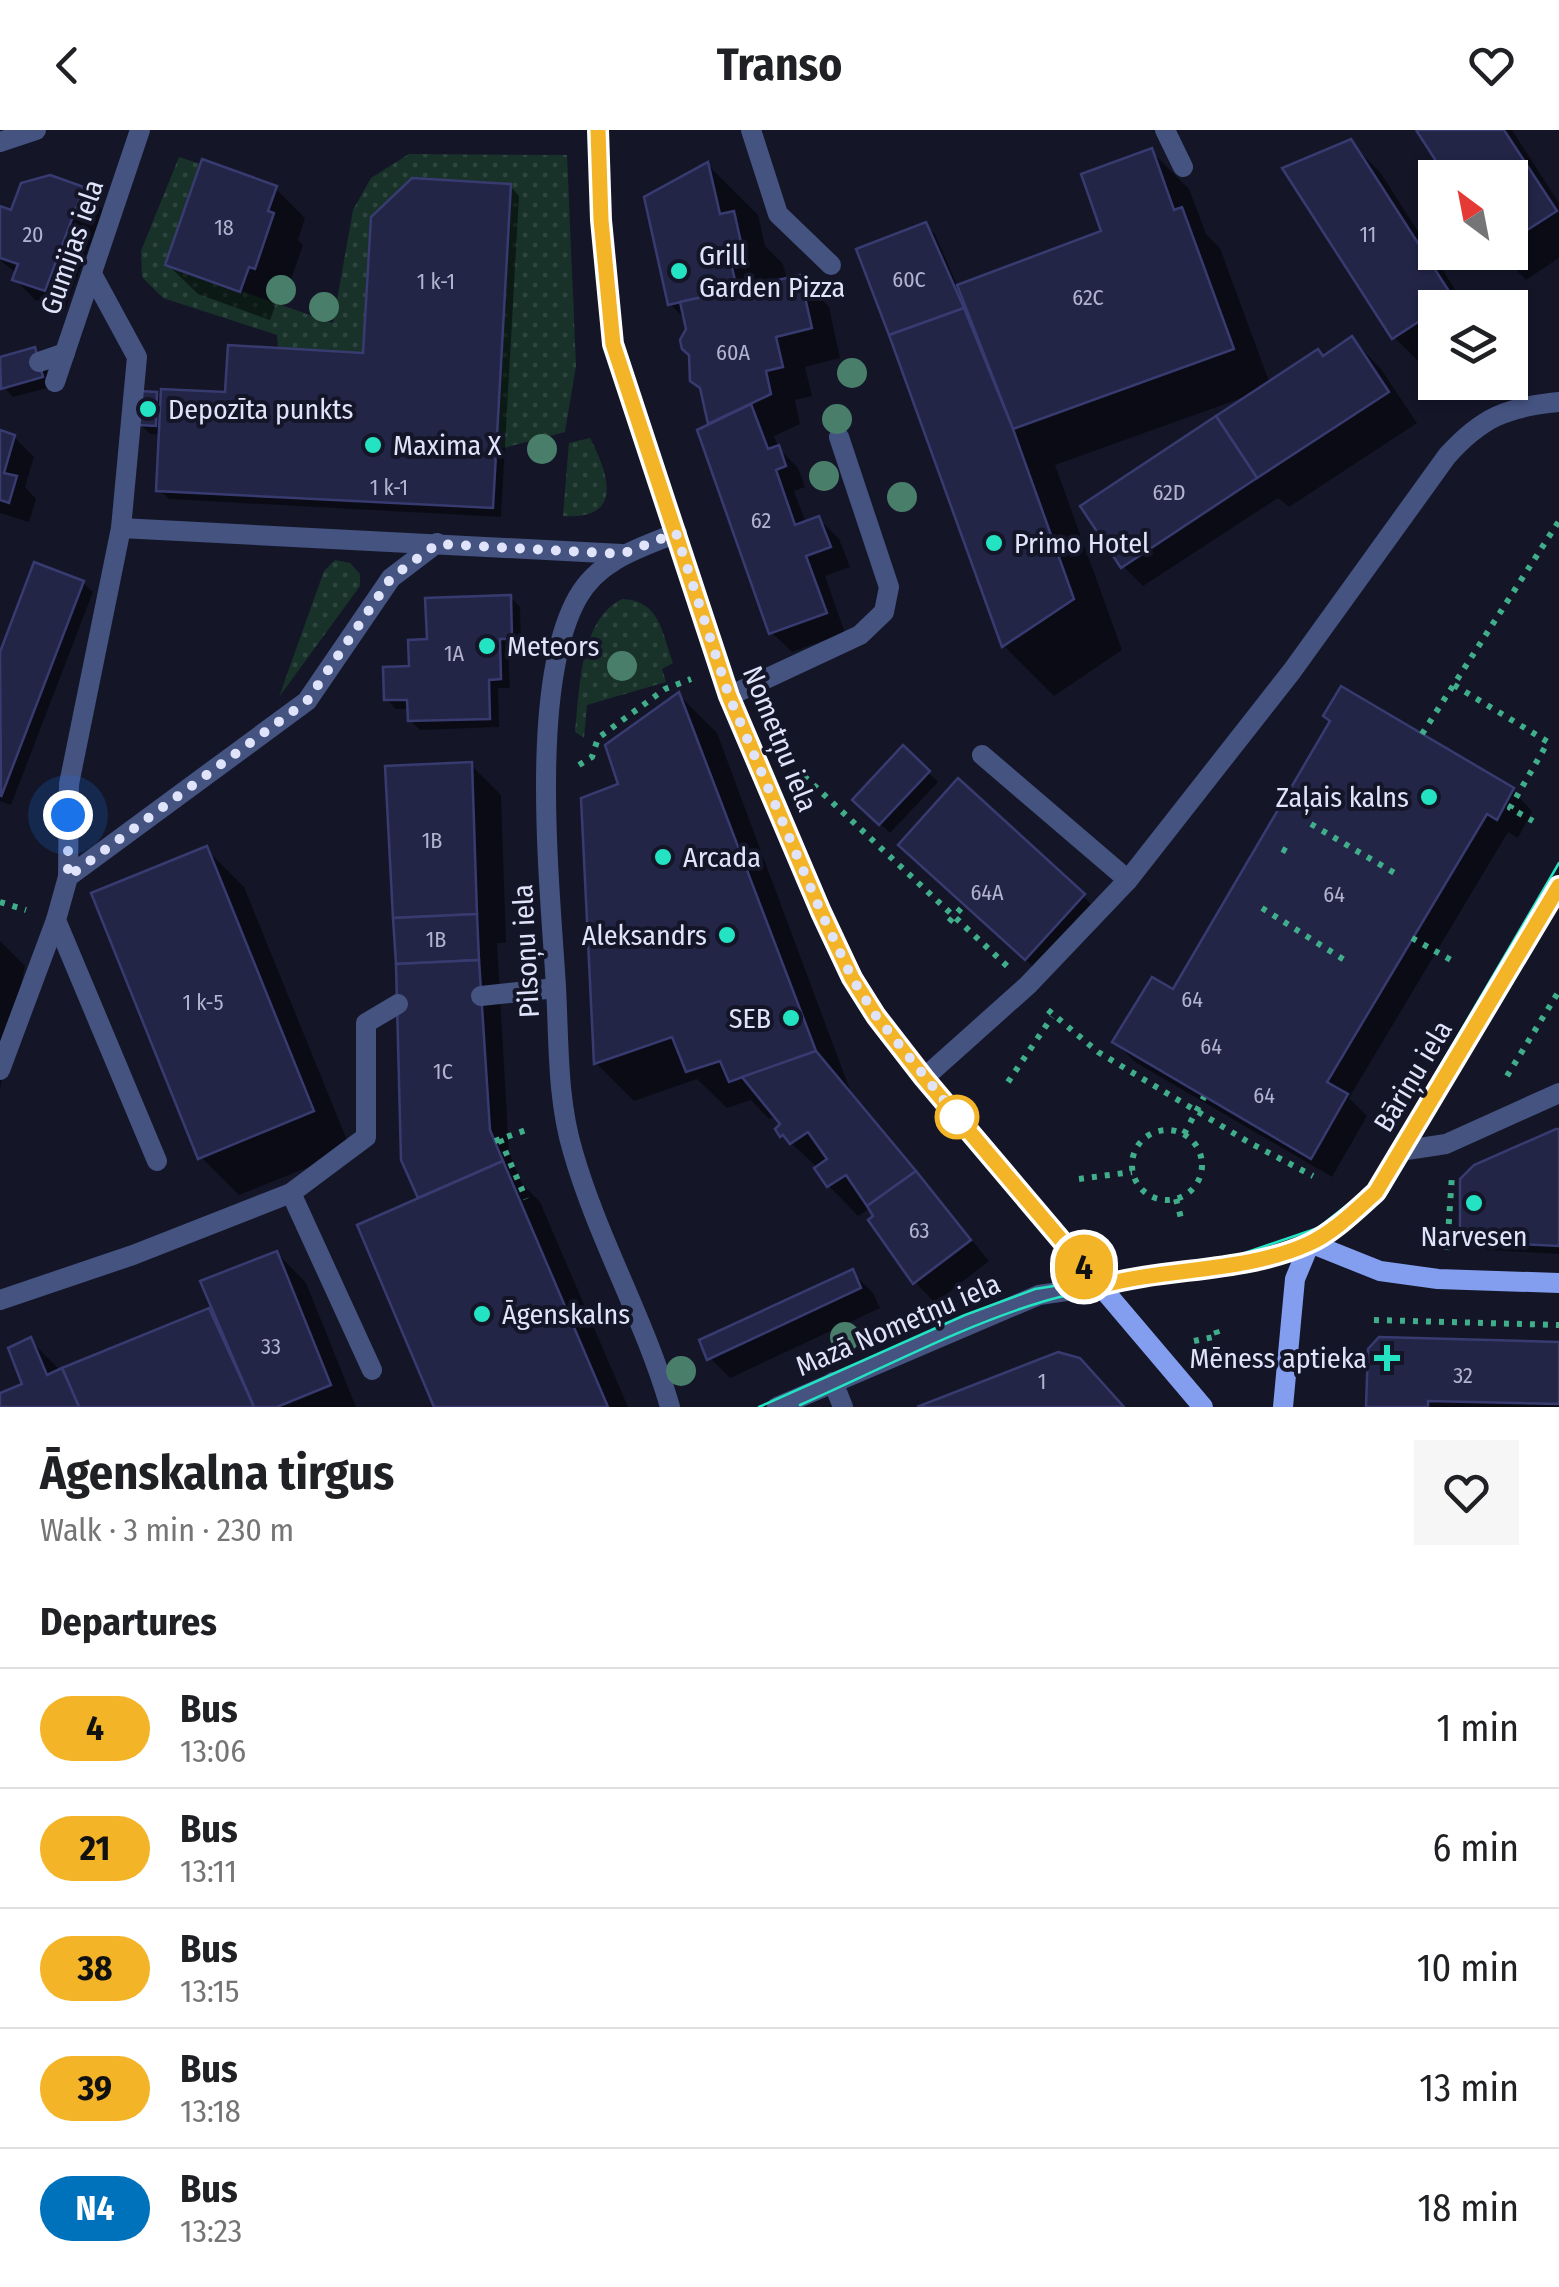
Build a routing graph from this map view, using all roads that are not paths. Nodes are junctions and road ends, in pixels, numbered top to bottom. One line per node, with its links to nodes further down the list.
1 (36, 130): 6 (street)
2 (140, 130): 9 (street, Gumijas iela)
3 (598, 130): 16 (street, Nometņu iela)
4 (750, 130): 8 (street)
5 (1165, 130): 7 (street)
6 (0, 142)
7 (1183, 167)
8 (831, 265)
9 (92, 274): 10 (street, Gumijas iela); 15 (street)
10 (65, 353): 11 (street); 12 (street, Gumijas iela)
11 (38, 362)
12 (55, 382)
13 (1559, 402): 22 (street)
14 (839, 437): 19 (street)
15 (121, 528): 17 (street); 21 (street)
16 (676, 533): 18 (street, Pilsoņu iela); 19 (street, Nometņu iela)
17 (437, 544): 18 (street); 21 (street)
18 (622, 554): 25 (street, Pilsoņu iela)
19 (729, 696): 29 (street, Nometņu iela)
20 (982, 755): 22 (street)
21 (68, 877): 24 (street)
22 (1128, 880): 29 (street)
23 (1559, 886): 31 (street, Bāriņu iela)
24 (56, 920): 28 (street); 32 (street)
25 (556, 988): 26 (street); 40 (street, Pilsoņu iela)
26 (481, 996)
27 (398, 1004): 33 (street)
28 (0, 1070)
29 (924, 1078): 36 (street, Nometņu iela)
30 (1559, 1093): 31 (street)
31 (1400, 1151): 34 (street, Bāriņu iela)
32 (157, 1161)
33 (292, 1193): 37 (street); 38 (street)
34 (1310, 1244): 35 (street); 36 (street, Bāriņu iela); 44 (street)
35 (1559, 1283)
36 (1100, 1286): 39 (street, Mazā Nometņu iela); 43 (street, Nometņu iela)
37 (0, 1300)
38 (372, 1370)
39 (833, 1382): 41 (street, Mazā Nometņu iela); 42 (street)
40 (670, 1407)
41 (777, 1407)
42 (843, 1407)
43 (1203, 1407)
44 (1283, 1407)

